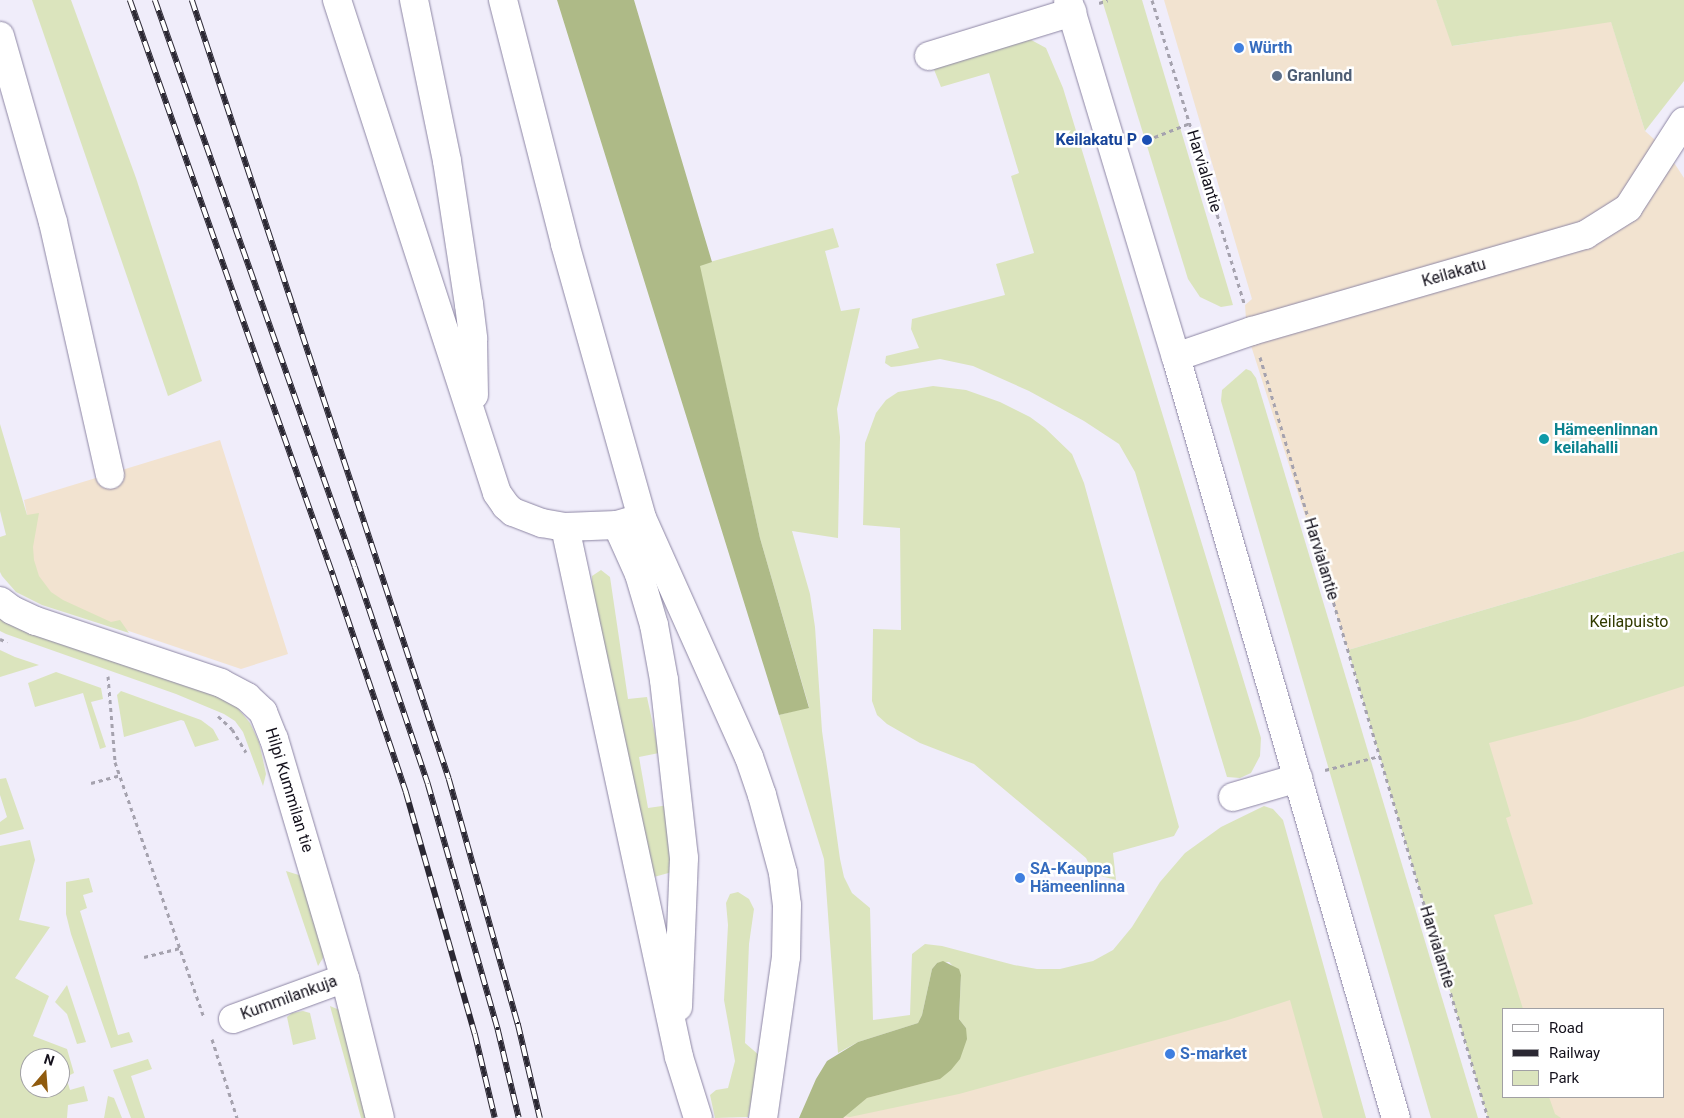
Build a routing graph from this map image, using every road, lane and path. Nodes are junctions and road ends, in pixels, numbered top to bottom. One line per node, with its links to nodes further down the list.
1 (337, 0): 13 (street)
2 (414, 0): 13 (street)
3 (503, 0): 15 (street)
4 (1152, 0): 9 (path, Harvialantie)
5 (1070, 6): 7 (street); 12 (street)
6 (0, 36): 14 (street)
7 (929, 56)
8 (1684, 121): 11 (street, Keilakatu)
9 (1190, 123): 10 (path); 11 (path, Harvialantie)
10 (1147, 140)
11 (1252, 331): 12 (street, Keilakatu); 24 (path, Harvialantie)
12 (1176, 357): 27 (street)
13 (473, 419): 16 (street)
14 (110, 474)
15 (629, 521): 16 (street); 36 (street); 40 (street)
16 (565, 527): 36 (street)
17 (0, 601): 32 (street, Hilpi Kummilan tie)
18 (0, 639): 19 (path)
19 (10, 643)
20 (99, 672): 21 (path)
21 (108, 676): 22 (path); 26 (path)
22 (116, 678)
23 (210, 713): 25 (path)
24 (1380, 756): 27 (path); 42 (path, Harvialantie)
25 (249, 761)
26 (120, 775): 28 (path); 30 (path)
27 (1298, 778): 29 (street); 41 (street)
28 (91, 783)
29 (1234, 797)
30 (180, 948): 31 (path); 34 (path)
31 (144, 957)
32 (345, 978): 33 (street, Kummilankuja); 38 (street, Hilpi Kummilan tie)
33 (233, 1019)
34 (206, 1021)
35 (209, 1030): 37 (path)
36 (676, 1038): 39 (street)
37 (237, 1118)
38 (380, 1118)
39 (698, 1118)
40 (763, 1118)
41 (1396, 1118)
42 (1488, 1118)

